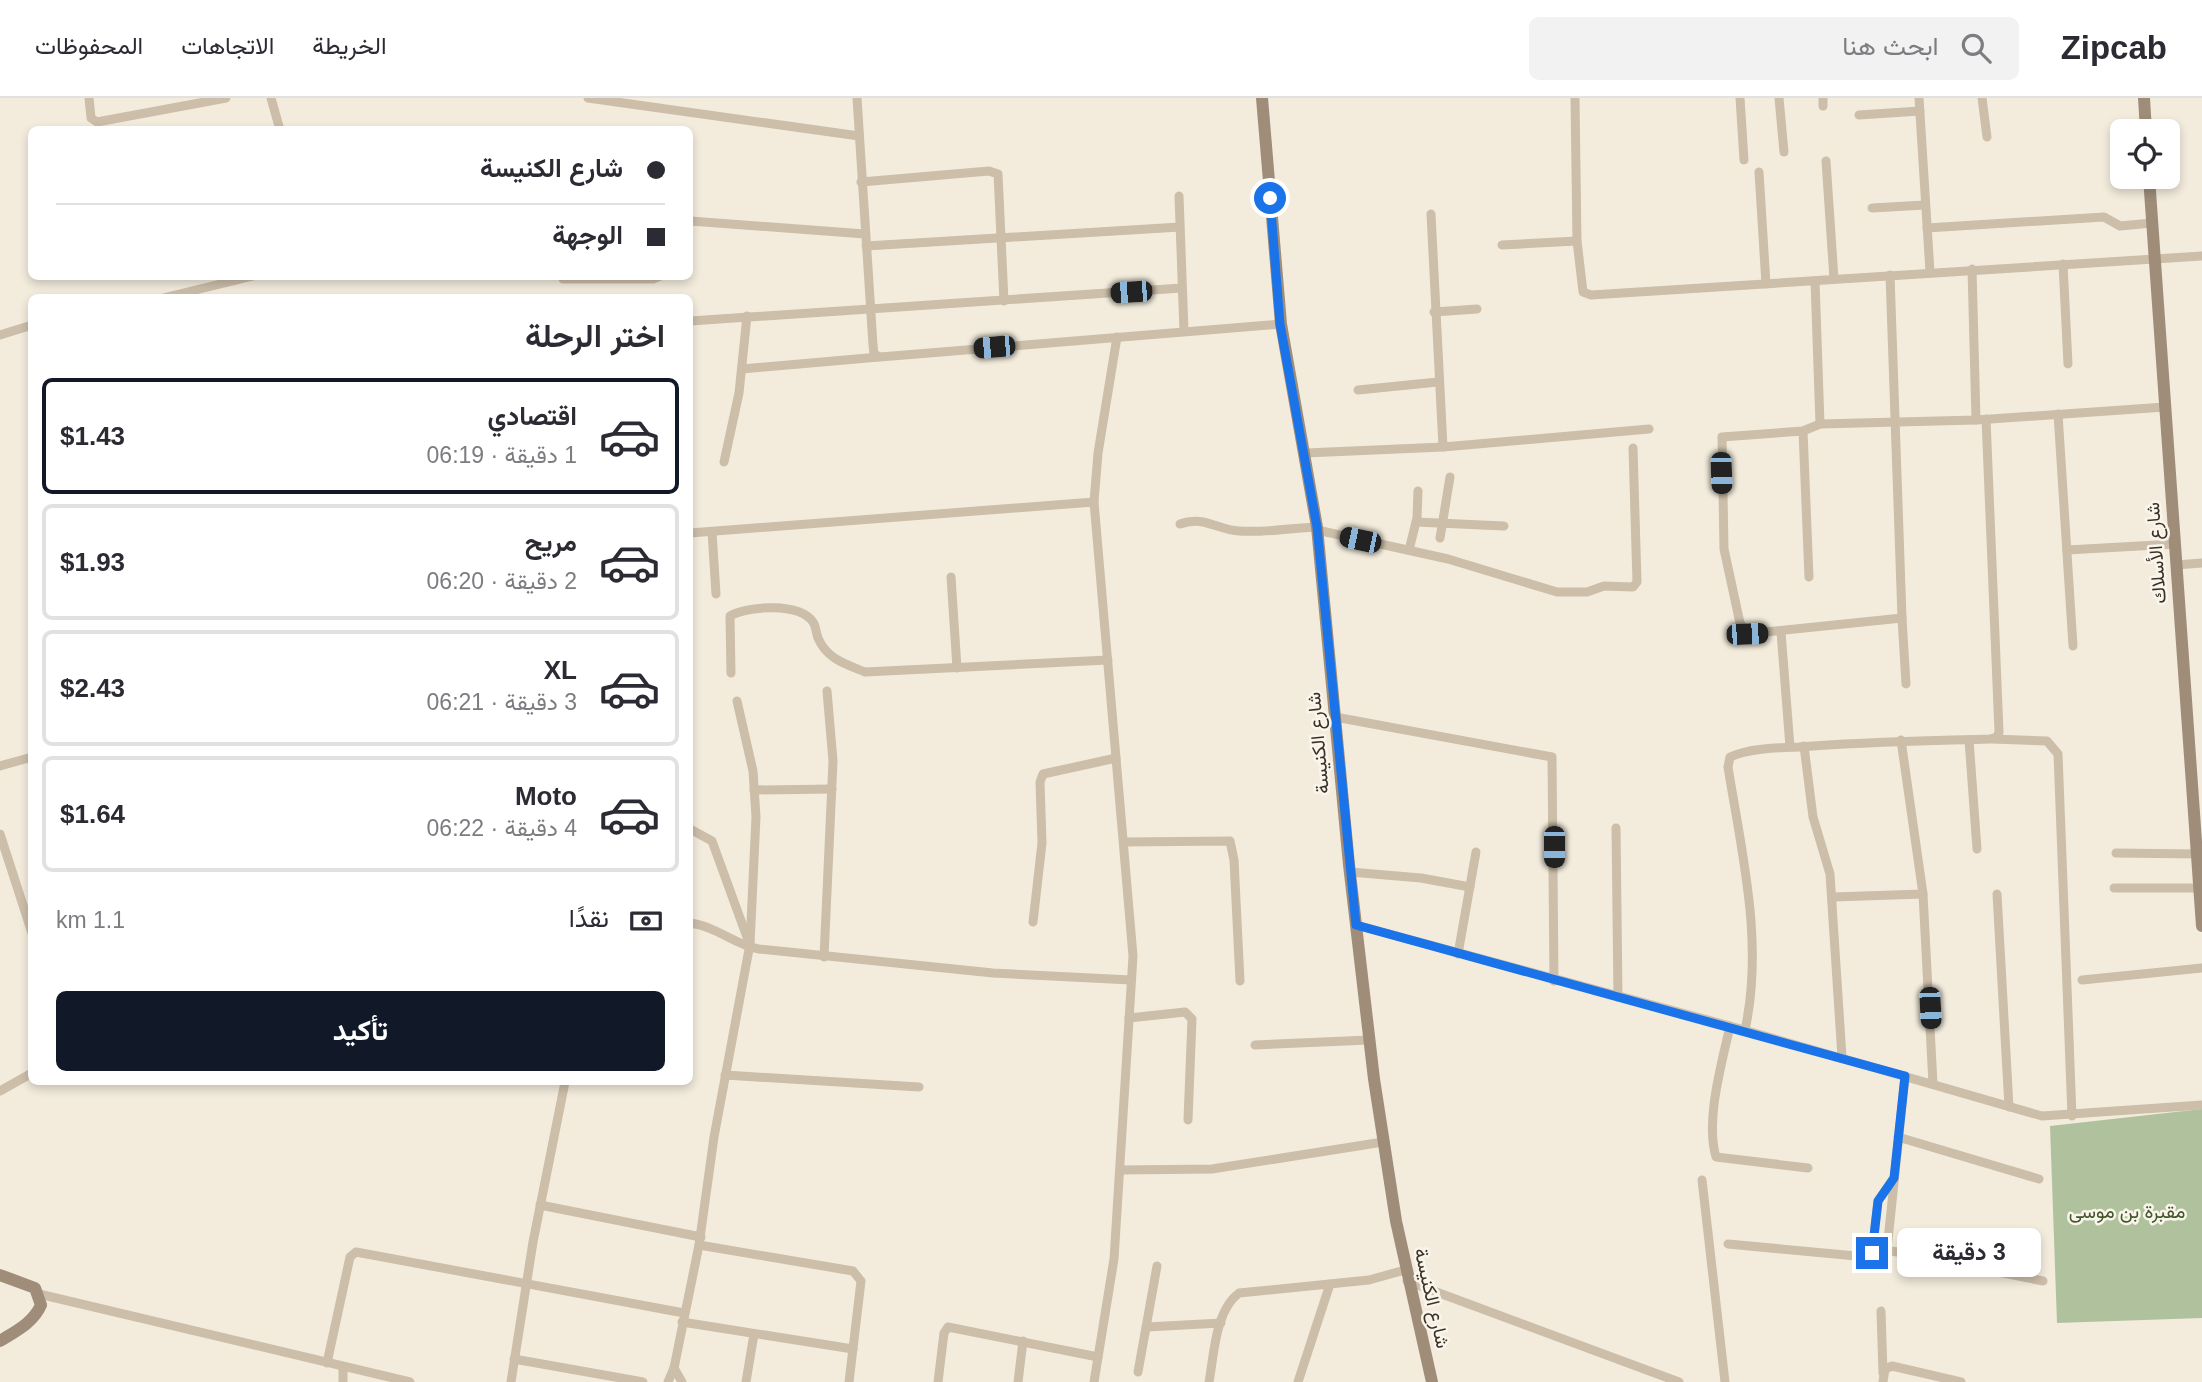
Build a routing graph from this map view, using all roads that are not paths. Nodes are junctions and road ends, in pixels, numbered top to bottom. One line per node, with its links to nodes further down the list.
1 (89, 98): 14 (street)
2 (174, 98): 14 (street)
3 (226, 98): 14 (street)
4 (271, 98): 18 (street)
5 (588, 98): 19 (street)
6 (857, 98): 19 (street)
7 (1262, 98): 58 (main road, شارع الكنيسة)
8 (1575, 98): 37 (street)
9 (1740, 98): 22 (street)
10 (1779, 98): 21 (street)
11 (1919, 98): 15 (street)
12 (1982, 98): 20 (street)
13 (2144, 98): 17 (main road)
14 (176, 110)
15 (1920, 111): 16 (street); 28 (street)
16 (1859, 115)
17 (2145, 119)
18 (279, 126)
19 (859, 136): 25 (street)
20 (1987, 137)
21 (1784, 152)
22 (1744, 160)
23 (1826, 161): 46 (street)
24 (1759, 172): 49 (street)
25 (862, 182): 35 (street); 36 (street)
26 (2150, 189): 32 (main road, شارع الأسلاك)
27 (1179, 196): 33 (street)
28 (1925, 205): 29 (street); 34 (street)
29 (1872, 208)
30 (1431, 214): 55 (street)
31 (693, 221): 35 (street)
32 (2152, 223): 34 (street); 41 (main road, شارع الأسلاك)
33 (1180, 227): 36 (street); 50 (street)
34 (1927, 228): 44 (street)
35 (865, 234): 39 (street)
36 (1002, 238): 39 (street); 52 (street)
37 (1577, 241): 38 (street); 49 (street)
38 (1502, 245)
39 (866, 246): 54 (street)
40 (2202, 256): 41 (street)
41 (2154, 257): 42 (street); 68 (main road, شارع الأسلاك)
42 (2063, 264): 43 (street); 64 (street)
43 (1972, 269): 44 (street); 72 (street)
44 (1930, 272): 45 (street)
45 (1890, 275): 46 (street); 71 (street)
46 (1834, 279): 48 (street)
47 (237, 280): 51 (street)
48 (1815, 281): 49 (street); 73 (street)
49 (1766, 284)
50 (1182, 288): 52 (street); 60 (street)
51 (179, 294)
52 (1004, 301): 54 (street)
53 (1477, 309): 55 (street)
54 (871, 311): 56 (street); 63 (street)
55 (1434, 312): 66 (street)
56 (747, 316): 57 (street); 65 (street)
57 (693, 321)
58 (1280, 324): 60 (street); 78 (main road, شارع الكنيسة)
59 (28, 326): 61 (street)
60 (1184, 331): 62 (street)
61 (0, 335)
62 (1117, 337): 63 (street); 82 (street)
63 (880, 357): 65 (street)
64 (2068, 364)
65 (742, 369): 79 (street)
66 (1438, 382): 67 (street); 76 (street)
67 (1358, 390)
68 (2165, 407): 69 (street); 91 (main road, شارع الأسلاك)
69 (2058, 414): 70 (street); 93 (street)
70 (1986, 419): 72 (street); 109 (street)
71 (1895, 420): 72 (street); 73 (street); 99 (street)
72 (1976, 420)
73 (1820, 425): 75 (street)
74 (1649, 429): 76 (street)
75 (1803, 431): 97 (street); 100 (street)
76 (1443, 447): 78 (street)
77 (1633, 448): 92 (street)
78 (1306, 453): 87 (main road, شارع الكنيسة)
79 (724, 462)
80 (1450, 477): 84 (street)
81 (1418, 491): 83 (street)
82 (1094, 502): 88 (street); 102 (street)
83 (1416, 522): 84 (street); 92 (street)
84 (1443, 523): 86 (street); 90 (street)
85 (1180, 524): 87 (street)
86 (1504, 526)
87 (1317, 528): 92 (street); 108 (main road, شارع الكنيسة)
88 (712, 532): 89 (street); 98 (street)
89 (693, 534)
90 (1440, 538)
91 (2175, 544): 93 (street); 95 (main road, شارع الأسلاك)
92 (1409, 550)
93 (2067, 550): 101 (street)
94 (2202, 563): 95 (street)
95 (2176, 565): 116 (main road, شارع الأسلاك)
96 (951, 577): 103 (street)
97 (1809, 577)
98 (716, 594)
99 (1902, 618): 100 (street); 105 (street)
100 (1781, 632): 113 (street)
101 (2073, 646)
102 (1108, 660): 103 (street); 115 (street)
103 (957, 668): 104 (street)
104 (731, 673)
105 (1906, 684)
106 (828, 691): 118 (street)
107 (737, 701): 119 (street)
108 (1335, 717): 128 (main road, شارع الكنيسة); 147 (street)
109 (1990, 739): 111 (street); 164 (street)
110 (1901, 740): 111 (street); 112 (street); 132 (street)
111 (1969, 740): 124 (street)
112 (1804, 746): 113 (street); 134 (street)
113 (1790, 747): 151 (street)
114 (28, 758): 117 (street)
115 (1116, 758): 123 (street); 136 (street)
116 (2196, 758): 127 (main road, شارع الأسلاك)
117 (0, 766)
118 (832, 789): 119 (street); 142 (street)
119 (754, 790): 140 (street)
120 (1616, 828): 148 (street)
121 (693, 831): 140 (street)
122 (0, 834): 135 (street)
123 (1124, 842): 144 (street); 146 (street)
124 (1977, 849)
125 (1476, 852): 129 (street)
126 (2116, 853): 127 (street)
127 (2199, 862): 131 (main road, شارع الأسلاك)
128 (1350, 872): 129 (street); 138 (main road, شارع الكنيسة)
129 (1470, 887): 141 (street)
130 (2114, 888): 131 (street)
131 (2199, 888): 139 (main road, شارع الأسلاك)
132 (1923, 894): 134 (street); 158 (street)
133 (1997, 894): 163 (street)
134 (1833, 897): 154 (street)
135 (28, 921)
136 (1032, 922)
137 (693, 924): 140 (street)
138 (1356, 925): 141 (street); 152 (main road, شارع الكنيسة)
139 (2202, 926)
140 (750, 946): 142 (street); 156 (street)
141 (1458, 954): 147 (street)
142 (824, 957): 144 (street)
143 (2202, 968): 145 (street)
144 (1131, 980): 149 (street)
145 (2082, 980)
146 (1240, 981)
147 (1554, 981): 148 (street)
148 (1618, 996): 150 (street)
149 (1129, 1018): 165 (street); 169 (street)
150 (1730, 1026): 151 (street); 168 (street)
151 (1745, 1030): 154 (street)
152 (1369, 1040): 153 (street); 167 (main road, شارع الكنيسة)
153 (1255, 1045)
154 (1842, 1057): 157 (street)
155 (28, 1075): 161 (street)
156 (725, 1075): 160 (street); 174 (street)
157 (1905, 1076): 158 (street); 166 (street)
158 (1933, 1084): 163 (street)
159 (564, 1085): 173 (street)
160 (919, 1087)
161 (0, 1091)
162 (2202, 1105): 164 (street)
163 (2009, 1107): 164 (street)
164 (2072, 1116)
165 (1188, 1120)
166 (1898, 1137): 170 (street); 171 (street)
167 (1384, 1142): 169 (street); 178 (main road, شارع الكنيسة)
168 (1808, 1168)
169 (1121, 1170): 191 (street)
170 (1894, 1178): 175 (street); 179 (street)
171 (2039, 1179)
172 (1702, 1180): 213 (street)
173 (540, 1205): 174 (street); 180 (street)
174 (700, 1241): 184 (street); 190 (street)
175 (1728, 1244)
176 (1157, 1266): 186 (street)
177 (0, 1275): 182 (main road)
178 (1406, 1276): 181 (street); 211 (main road, شارع الكنيسة); 212 (street)
179 (2043, 1281)
180 (527, 1282): 184 (street); 192 (street); 193 (street)
181 (1330, 1284): 185 (street); 210 (street)
182 (40, 1294): 188 (main road); 193 (street)
183 (1881, 1311): 197 (street)
184 (683, 1317): 187 (street); 195 (street)
185 (1221, 1322): 186 (street); 209 (street)
186 (1147, 1327): 196 (street)
187 (754, 1334): 190 (street); 204 (street)
188 (0, 1341)
189 (1023, 1341): 191 (street); 206 (street); 207 (street)
190 (853, 1349): 205 (street)
191 (1098, 1357): 208 (street)
192 (514, 1359): 200 (street); 201 (street)
193 (327, 1363): 194 (street)
194 (343, 1367): 198 (street); 199 (street)
195 (674, 1368): 202 (street); 203 (street)
196 (1138, 1371)
197 (1883, 1378): 214 (street)
198 (343, 1382)
199 (410, 1382)
200 (511, 1382)
201 (643, 1382)
202 (668, 1382)
203 (682, 1382)
204 (746, 1382)
205 (849, 1382)
206 (938, 1382)
207 (1018, 1382)
208 (1094, 1382)
209 (1209, 1382)
210 (1298, 1382)
211 (1432, 1382)
212 (1679, 1382)
213 (1725, 1382)
214 (1962, 1382)

